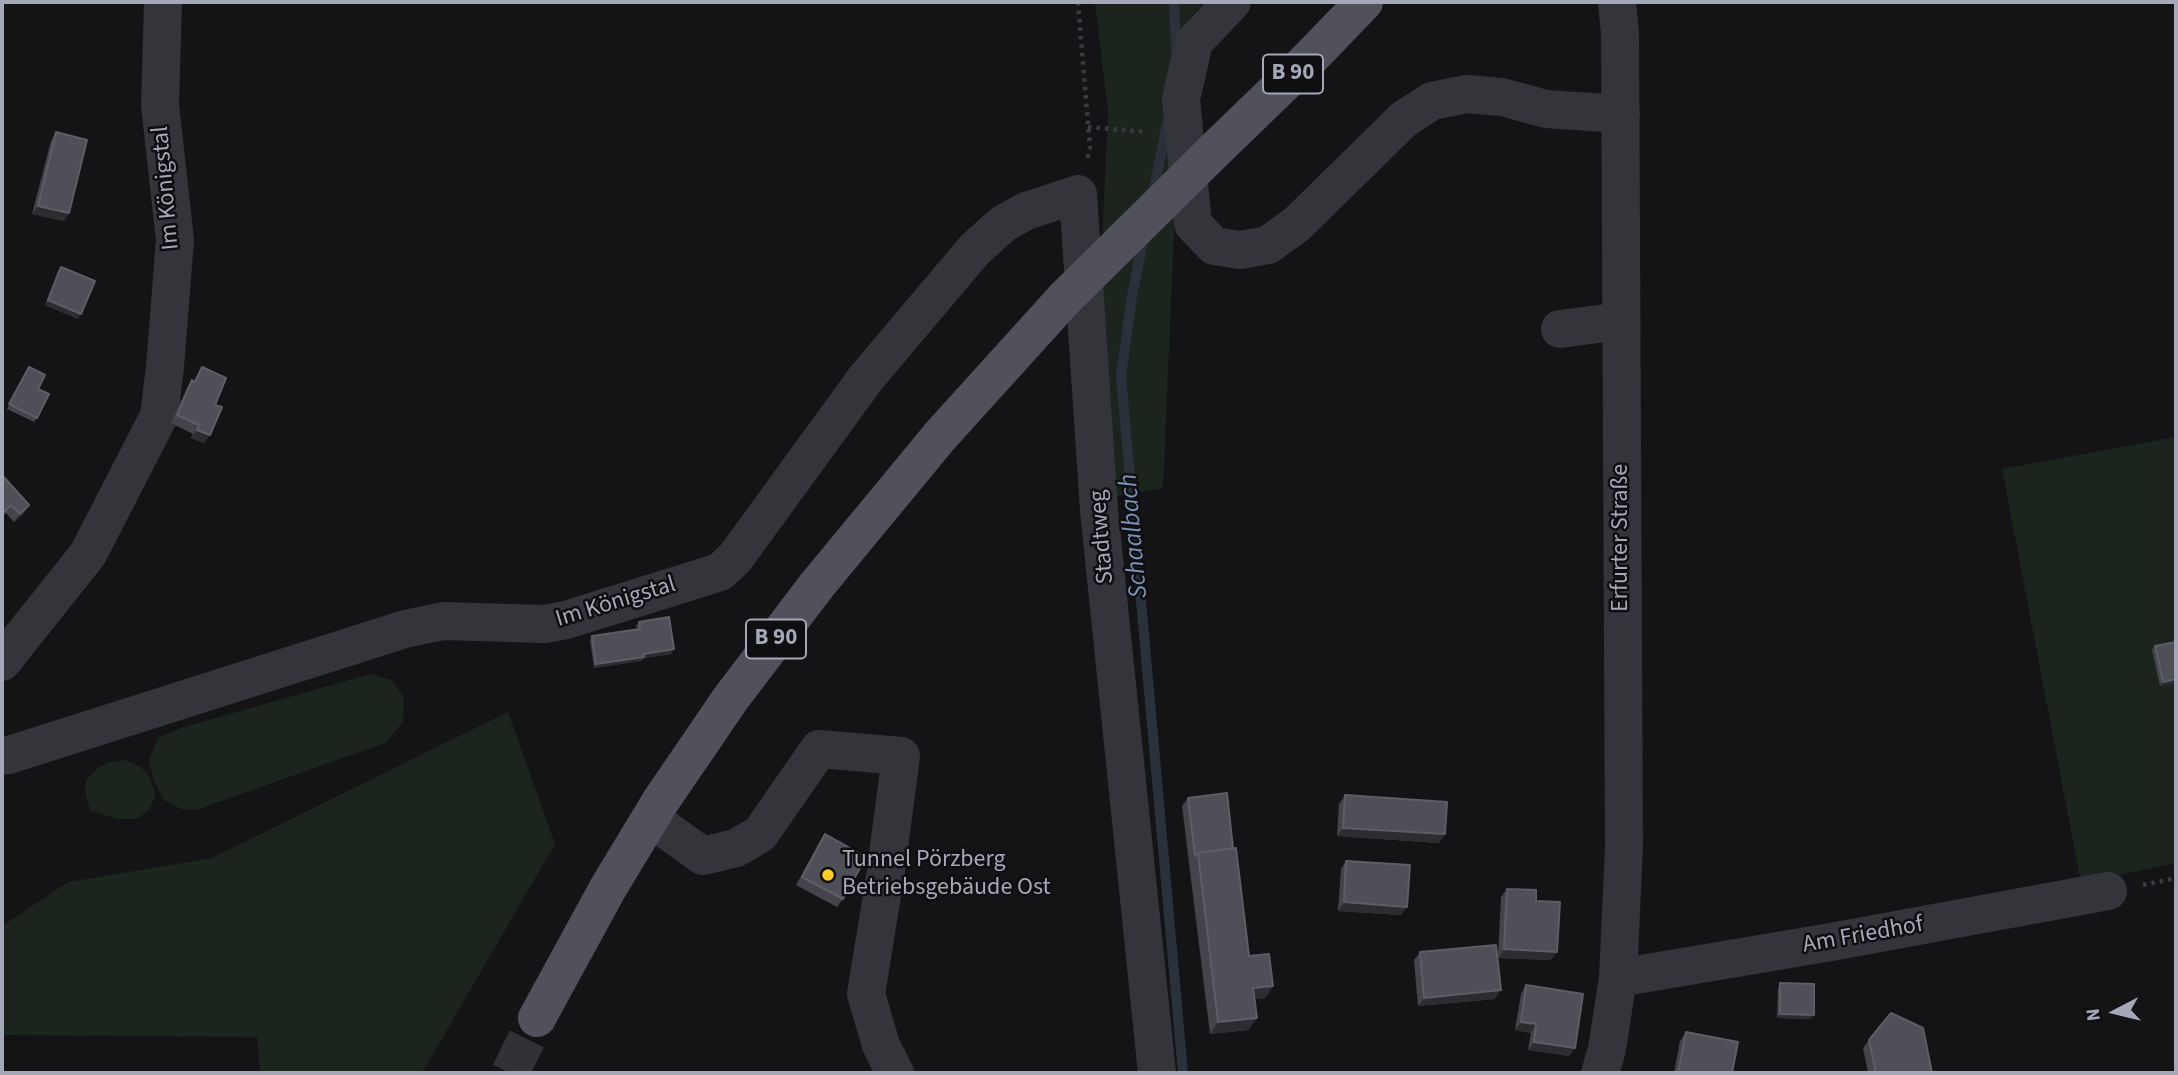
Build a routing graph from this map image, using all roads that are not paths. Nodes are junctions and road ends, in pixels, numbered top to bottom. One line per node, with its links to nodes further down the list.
1 (163, 2): 9 (street, Im Königstal)
2 (1232, 2): 5 (street)
3 (1364, 2): 11 (main road, B 90, bridge)
4 (1617, 2): 5 (street, Erfurter Straße)
5 (1620, 114): 7 (street, Erfurter Straße)
6 (1077, 194): 10 (street, Im Königstal); 16 (street, Stadtweg)
7 (1621, 321): 8 (street); 13 (street, Erfurter Straße)
8 (1560, 328)
9 (2, 662)
10 (2, 755)
11 (650, 819): 14 (main road, B 90); 15 (street)
12 (2108, 891): 13 (street, Am Friedhof)
13 (1618, 978): 17 (street, Erfurter Straße)
14 (537, 1018)
15 (895, 1073)
16 (1157, 1073)
17 (1600, 1073)

